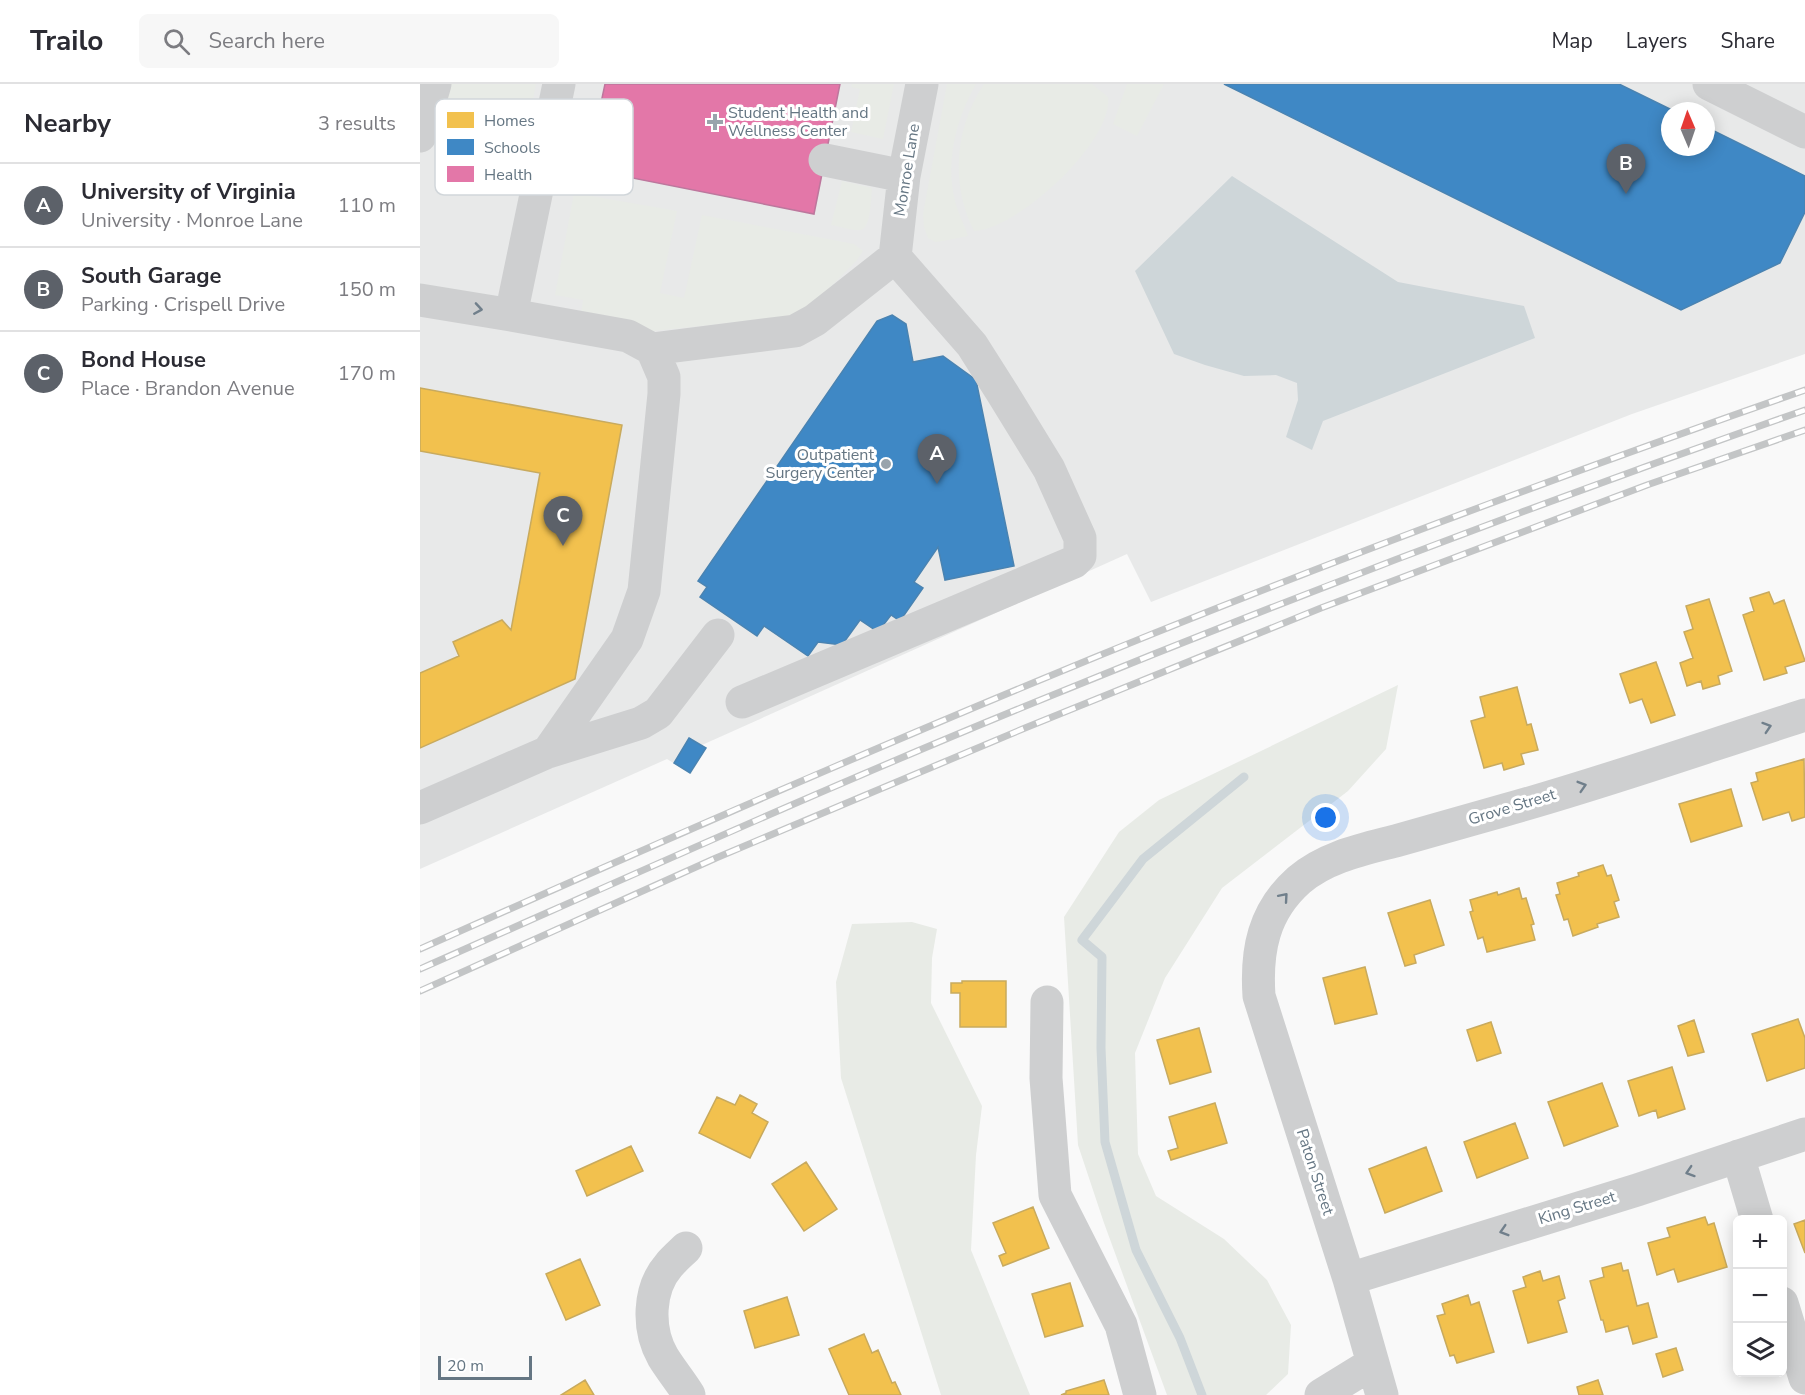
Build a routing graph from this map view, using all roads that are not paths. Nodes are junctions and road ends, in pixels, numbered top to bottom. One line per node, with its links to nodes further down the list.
1 (435, 84): 7 (street)
2 (559, 84): 5 (street)
3 (922, 84): 9 (street, Monroe Lane)
4 (1709, 84): 6 (street)
5 (556, 99)
6 (1805, 132)
7 (420, 136)
8 (825, 159): 9 (street)
9 (904, 176): 11 (street, Monroe Lane)
10 (536, 195): 13 (street)
11 (895, 257): 14 (street); 16 (street)
12 (420, 300): 13 (street, one-way to 13)
13 (511, 315): 14 (street)
14 (652, 349): 18 (street)
15 (718, 635): 18 (street)
16 (742, 702)
17 (1805, 715): 20 (street, Grove Street, one-way to 17)
18 (548, 752): 19 (street)
19 (420, 807)
20 (1260, 949): 26 (street, Paton Street)
21 (1047, 1002): 31 (street)
22 (1805, 1134): 23 (street, King Street)
23 (1738, 1156): 24 (street); 26 (street, King Street, one-way to 26)
24 (1756, 1215)
25 (686, 1248): 30 (street)
26 (1349, 1280): 28 (street, Paton Street)
27 (1787, 1319): 29 (street)
28 (1373, 1363): 32 (street); 33 (street, Paton Street)
29 (1805, 1378)
30 (689, 1395)
31 (1140, 1395)
32 (1321, 1395)
33 (1382, 1395)

